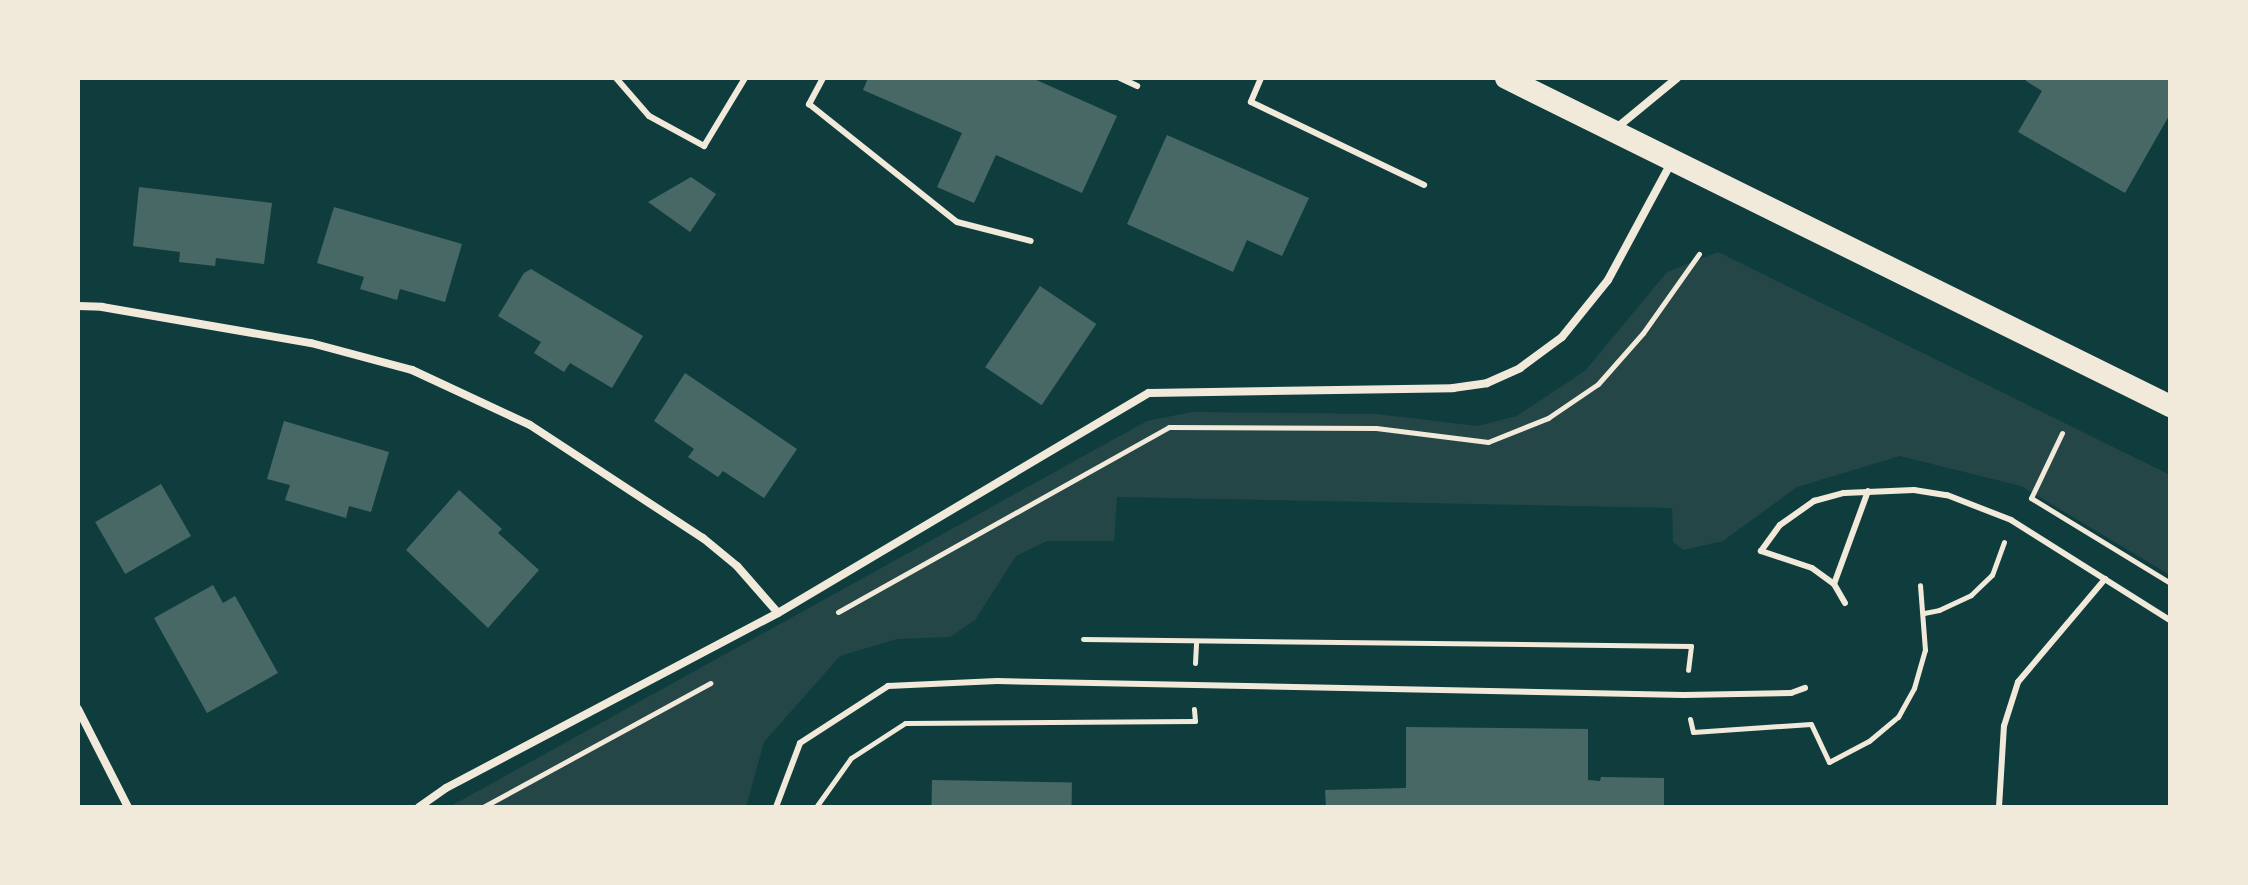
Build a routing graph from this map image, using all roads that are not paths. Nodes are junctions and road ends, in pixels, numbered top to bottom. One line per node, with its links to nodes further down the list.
1 (616, 78): 2 (lane)
2 (745, 78)
3 (823, 78): 12 (lane)
4 (1120, 78): 8 (lane)
5 (1261, 78): 11 (lane)
6 (1506, 78): 9 (highway)
7 (1677, 78): 9 (street)
8 (1137, 86)
9 (1613, 130): 10 (highway)
10 (1673, 160): 14 (highway); 19 (street)
11 (1424, 185)
12 (1031, 241)
13 (78, 306): 19 (street)
14 (2170, 406)
15 (1868, 491): 16 (lane); 17 (lane); 17 (lane)
16 (2105, 579): 20 (lane); 26 (lane)
17 (1834, 584): 18 (lane)
18 (1845, 603)
19 (778, 613): 24 (street)
20 (2170, 620)
21 (1805, 688): 25 (lane)
22 (78, 709): 23 (street)
23 (128, 807)
24 (419, 807)
25 (776, 807)
26 (1999, 807)

